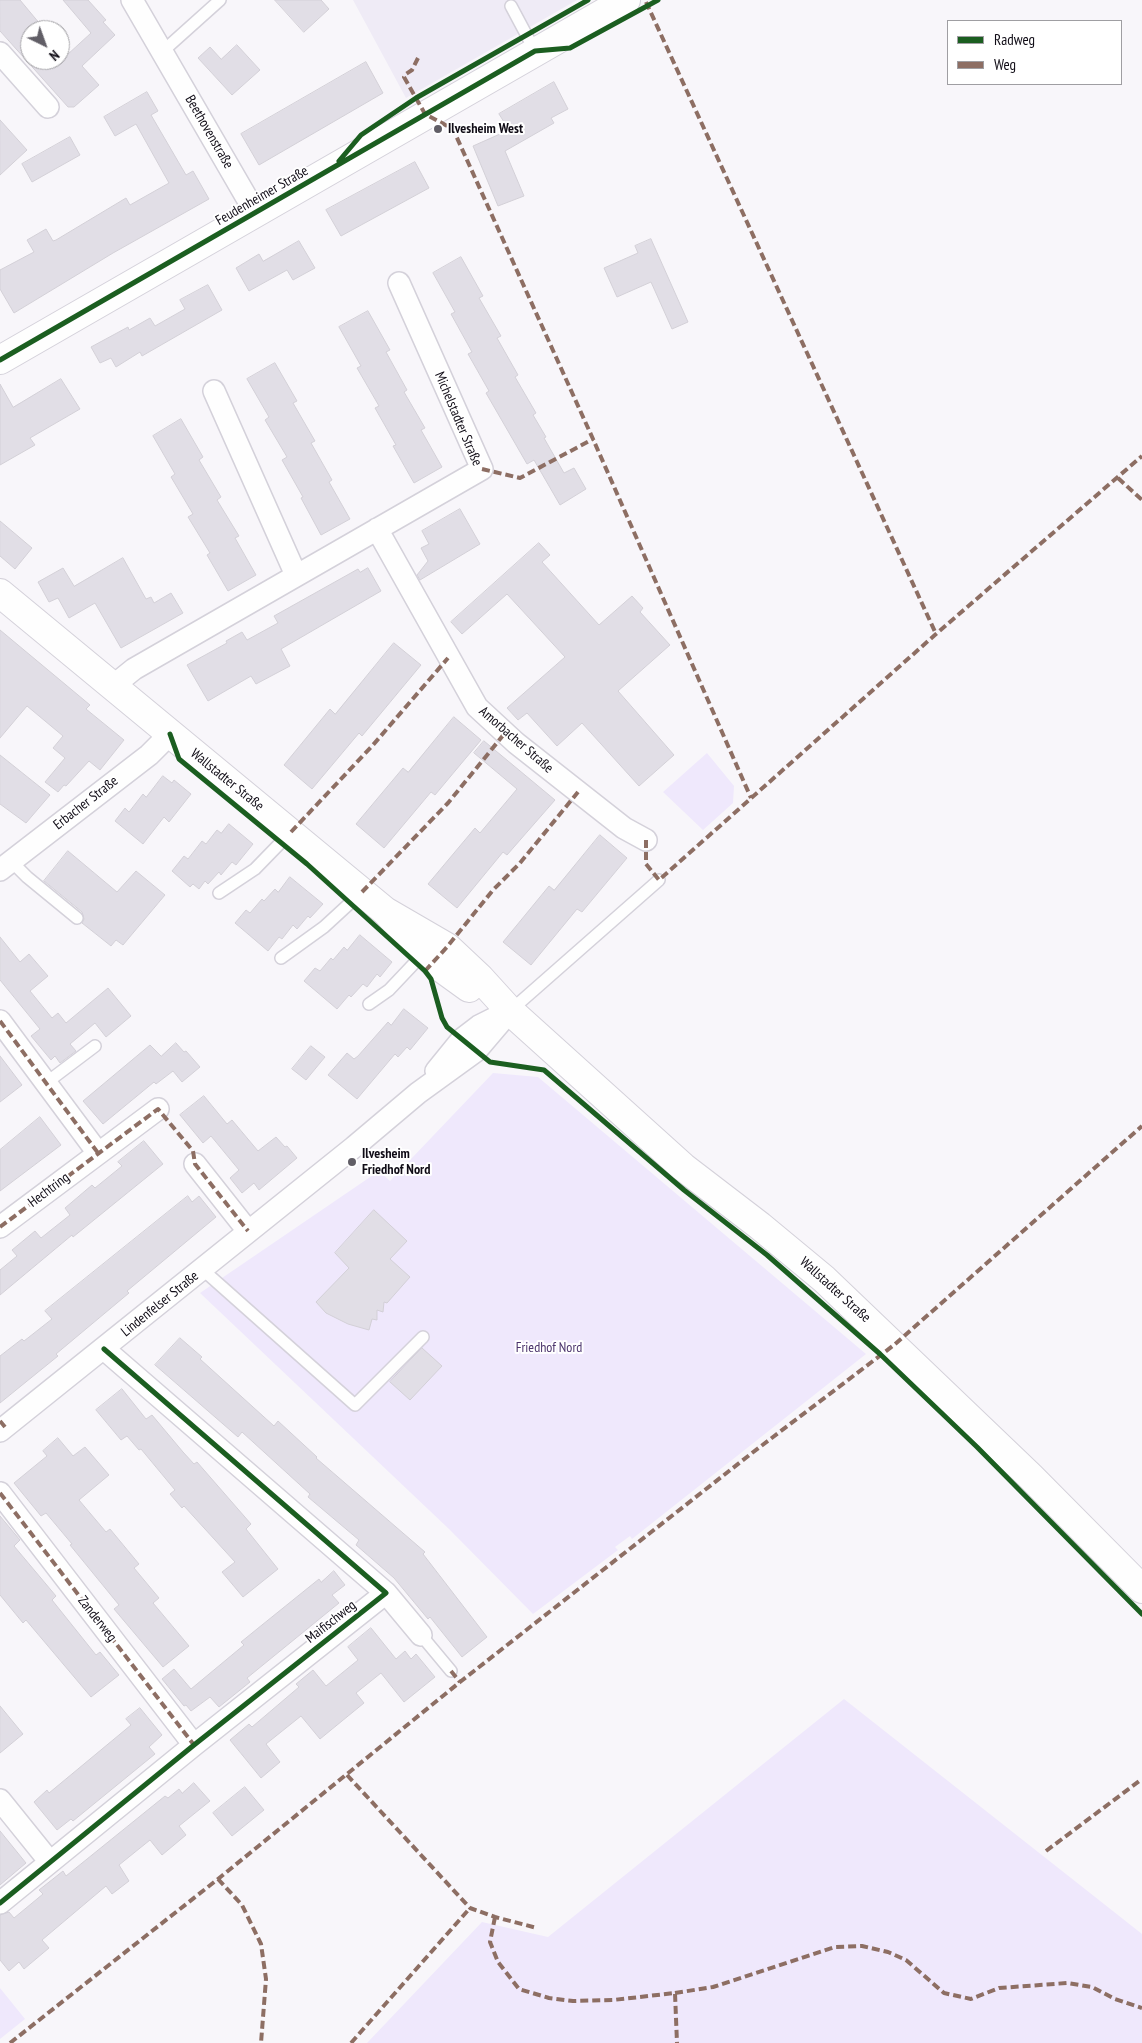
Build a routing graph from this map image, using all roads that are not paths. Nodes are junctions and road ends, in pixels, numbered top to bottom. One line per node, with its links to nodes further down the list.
1 (132, 0): 6 (street, Beethovenstraße)
2 (220, 0): 6 (lane)
3 (626, 0): 5 (main road, Feudenheimer Straße)
4 (511, 6): 5 (lane)
5 (535, 51): 9 (main road, Feudenheimer Straße)
6 (162, 52): 9 (street, Beethovenstraße)
7 (0, 53): 8 (street)
8 (48, 107)
9 (255, 212): 11 (main road, Feudenheimer Straße)
10 (399, 283): 13 (street, Michelstadter Straße)
11 (0, 360)
12 (214, 391): 14 (street)
13 (377, 529): 14 (street, Michelstadter Straße); 19 (street, Amorbacher Straße)
14 (296, 575): 16 (street, Michelstadter Straße)
15 (0, 593): 16 (main road, Wallstadter Straße)
16 (114, 686): 17 (main road, Wallstadter Straße)
17 (170, 734): 18 (main road, Wallstadter Straße); 20 (street, Erbacher Straße)
18 (291, 832): 22 (main road, Wallstadter Straße); 23 (lane)
19 (646, 840)
20 (4, 860): 25 (lane)
21 (658, 880): 29 (lane)
22 (362, 892): 24 (main road, Wallstadter Straße); 27 (lane)
23 (219, 893)
24 (385, 911): 26 (main road, Wallstadter Straße); 29 (main road, Wallstadter Straße)
25 (77, 918)
26 (424, 953): 28 (lane); 29 (main road, Wallstadter Straße)
27 (282, 958)
28 (369, 1004)
29 (510, 1011): 37 (street, Lindenfelser Straße); 43 (main road, Wallstadter Straße)
30 (0, 1021): 32 (street)
31 (95, 1046): 32 (lane)
32 (46, 1083): 34 (street)
33 (158, 1109): 34 (street, Hechtring)
34 (98, 1153): 36 (street, Hechtring)
35 (195, 1164): 37 (street)
36 (0, 1227)
37 (248, 1231): 38 (street, Lindenfelser Straße)
38 (202, 1269): 39 (lane); 40 (street, Lindenfelser Straße)
39 (423, 1337)
40 (104, 1349): 41 (street, Lindenfelser Straße); 44 (street)
41 (0, 1431)
42 (0, 1493): 47 (street, Zanderweg)
43 (1142, 1589)
44 (386, 1593): 45 (street); 47 (street, Maifischweg)
45 (421, 1634): 46 (lane)
46 (450, 1671)
47 (194, 1745): 49 (street, Maifischweg)
48 (0, 1800): 49 (street)
49 (50, 1862): 50 (street, Maifischweg)
50 (0, 1903)

